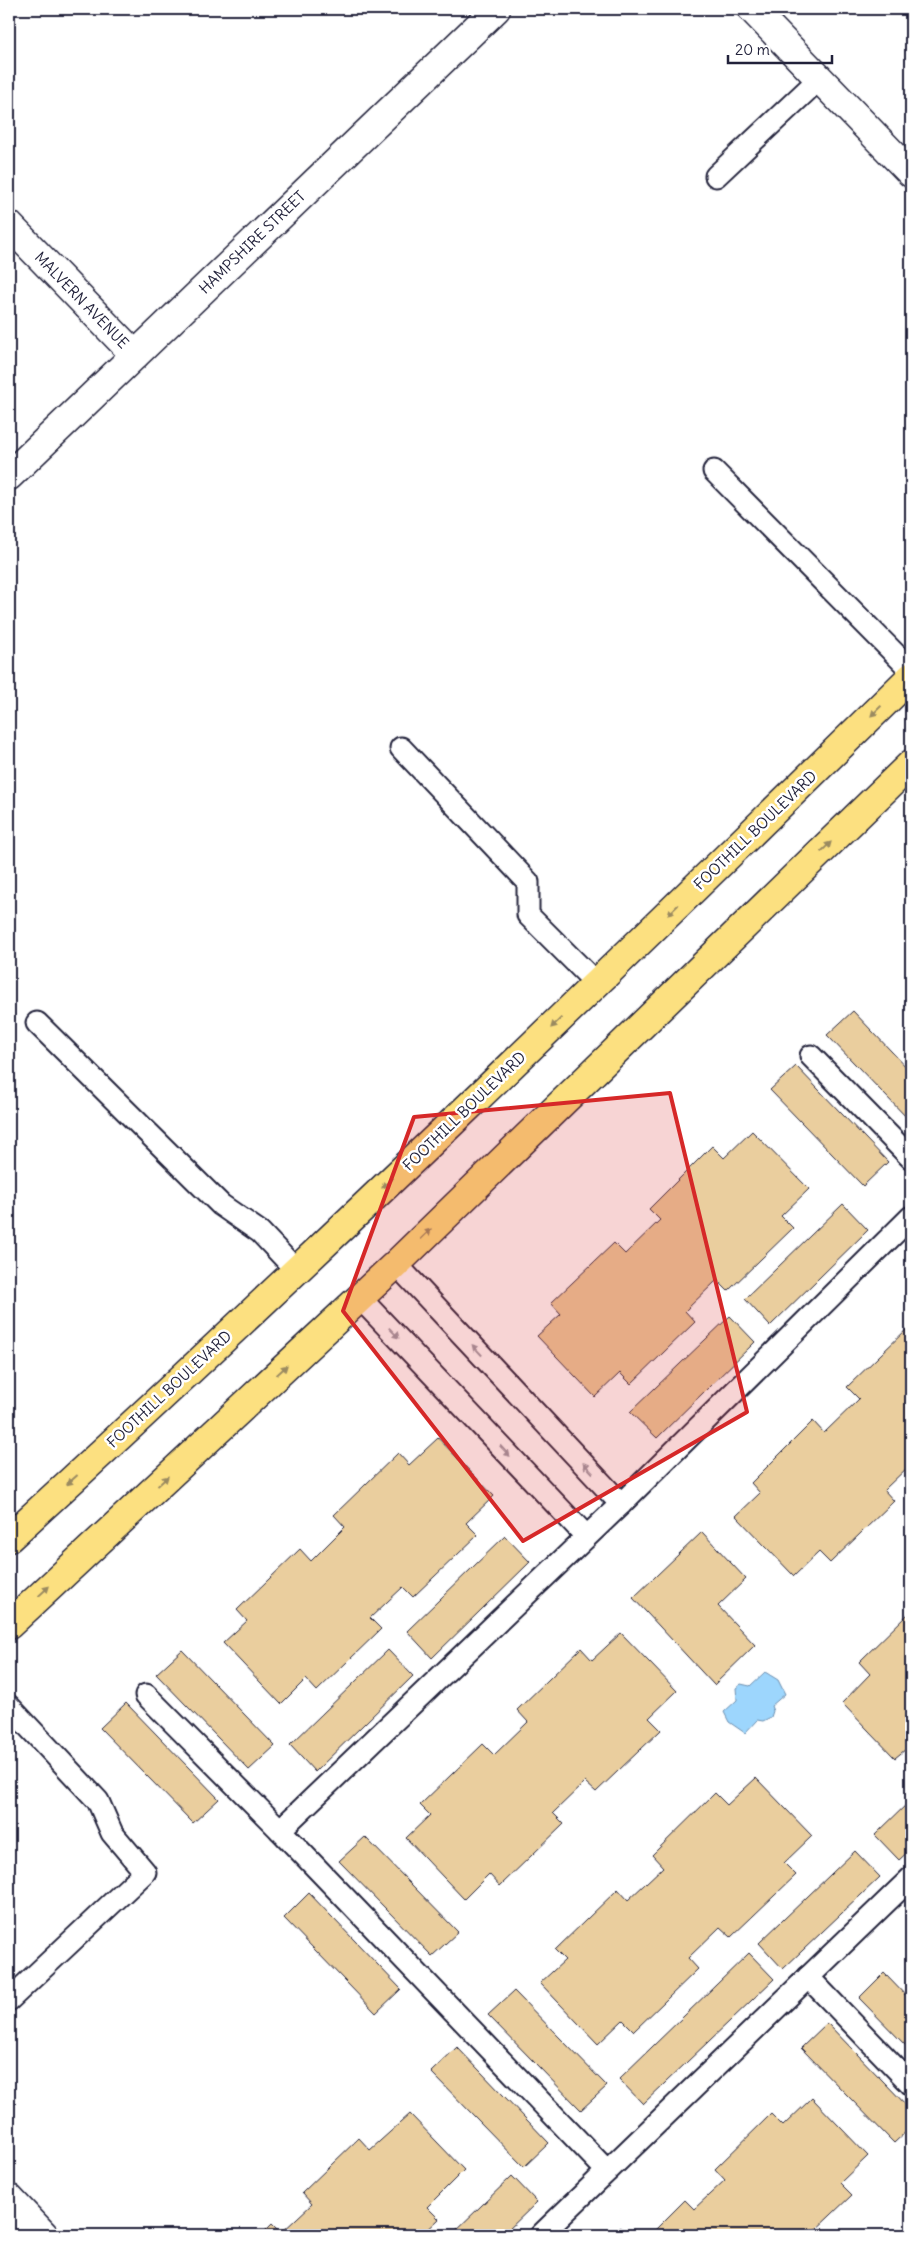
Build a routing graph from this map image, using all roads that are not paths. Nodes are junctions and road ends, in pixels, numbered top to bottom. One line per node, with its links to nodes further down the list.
1 (496, 9): 7 (street, HAMPSHIRE STREET)
2 (752, 9): 3 (street)
3 (819, 79): 4 (street); 5 (lane)
4 (911, 173)
5 (716, 176)
6 (9, 225): 7 (street, MALVERN AVENUE)
7 (135, 355): 9 (street, HAMPSHIRE STREET)
8 (714, 471): 10 (lane)
9 (9, 476)
10 (911, 670)
11 (911, 677): 14 (main road, FOOTHILL BOULEVARD, one-way to 14)
12 (401, 748): 14 (lane)
13 (911, 764): 19 (main road, one-way to 13)
14 (597, 984): 20 (main road, FOOTHILL BOULEVARD, one-way to 20)
15 (37, 1023): 20 (lane)
16 (811, 1056): 17 (lane)
17 (911, 1158)
18 (911, 1217): 22 (lane)
19 (396, 1264): 21 (main road); 22 (lane, one-way to 19)
20 (296, 1270): 24 (main road, FOOTHILL BOULEVARD, one-way to 24)
21 (360, 1298): 23 (lane, one-way to 23); 25 (main road, one-way to 21)
22 (621, 1504): 23 (lane)
23 (586, 1536): 28 (lane)
24 (9, 1538)
25 (9, 1624)
26 (146, 1695): 28 (lane)
27 (9, 1706): 31 (lane)
28 (280, 1830): 33 (lane)
29 (911, 1878): 30 (lane)
30 (808, 1978): 32 (lane); 33 (lane)
31 (9, 2000)
32 (911, 2084)
33 (607, 2171): 35 (lane)
34 (13, 2212): 36 (street)
35 (544, 2234)
36 (44, 2235)

